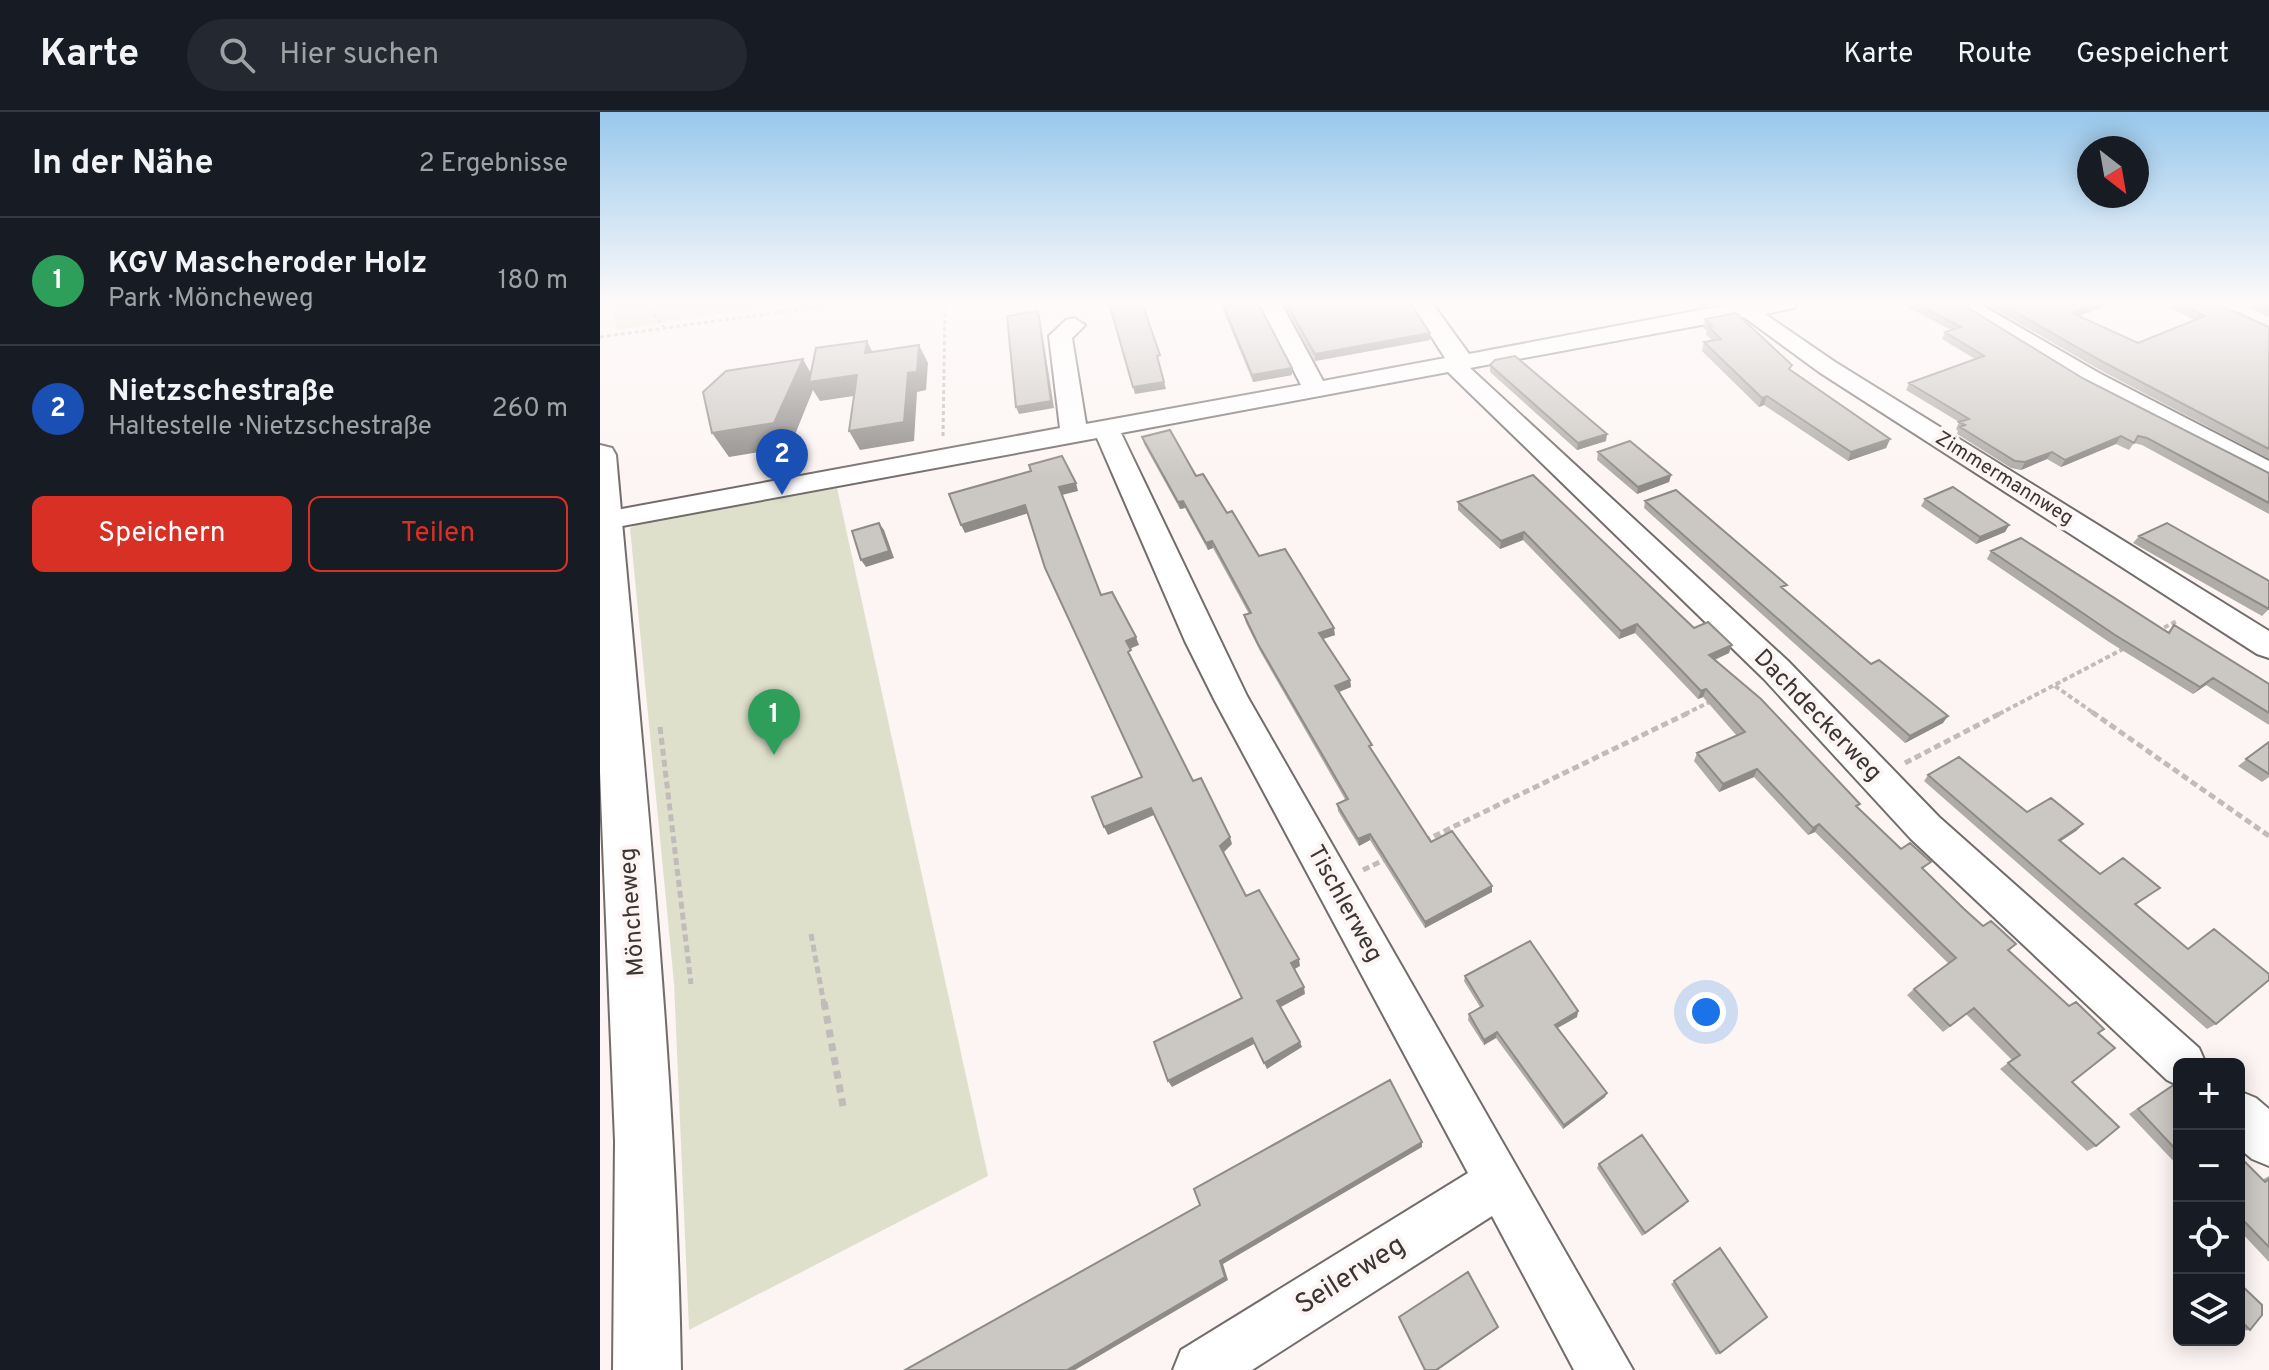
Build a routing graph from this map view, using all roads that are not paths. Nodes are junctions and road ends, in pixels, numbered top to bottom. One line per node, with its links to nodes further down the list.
1 (1068, 362): 8 (street, Tischlerweg)
2 (1301, 362): 7 (street)
3 (1467, 362): 6 (street)
4 (1820, 362): 12 (street, Zimmermannweg)
5 (2062, 362): 10 (street)
6 (1455, 364): 7 (street); 13 (street, Dachdeckerweg)
7 (1315, 389): 8 (street)
8 (1090, 430): 11 (street); 16 (street, Tischlerweg)
9 (600, 455): 11 (main road, Möncheweg)
10 (2269, 472)
11 (606, 520): 17 (main road, Möncheweg)
12 (2269, 646)
13 (2176, 1058)
14 (2245, 1120): 15 (street)
15 (2269, 1142)
16 (1500, 1182): 18 (street, Seilerweg); 19 (street, Tischlerweg)
17 (647, 1370)
18 (1201, 1370)
19 (1605, 1370)

